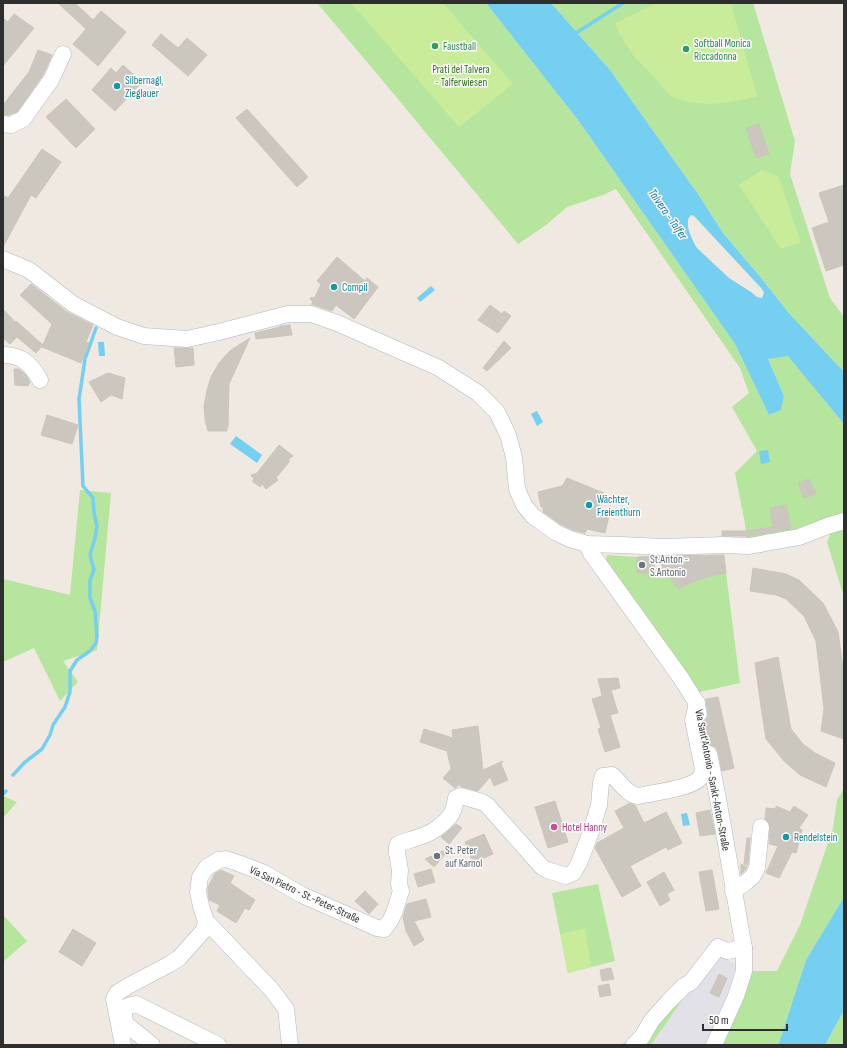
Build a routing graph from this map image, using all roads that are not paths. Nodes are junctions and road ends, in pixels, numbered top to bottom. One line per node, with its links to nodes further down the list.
1 (63, 54): 2 (street)
2 (3, 124)
3 (5, 263): 7 (street)
4 (3, 355): 5 (street)
5 (40, 380)
6 (837, 523): 7 (street)
7 (587, 544): 8 (street, Via Sant'Antonio - Sankt-Anton-Straße)
8 (697, 703): 10 (street, Via Sant'Antonio - Sankt-Anton-Straße); 11 (street, Via San Pietro - St.-Peter-Straße)
9 (761, 827): 10 (street)
10 (733, 892): 12 (street, Via Sant'Antonio - Sankt-Anton-Straße)
11 (206, 921): 13 (street); 17 (street)
12 (744, 948): 18 (street); 19 (street, Via Sant'Antonio - Sankt-Anton-Straße)
13 (121, 1020): 14 (street); 15 (street); 16 (street)
14 (124, 1045)
15 (152, 1045)
16 (218, 1045)
17 (290, 1045)
18 (634, 1045)
19 (714, 1045)

